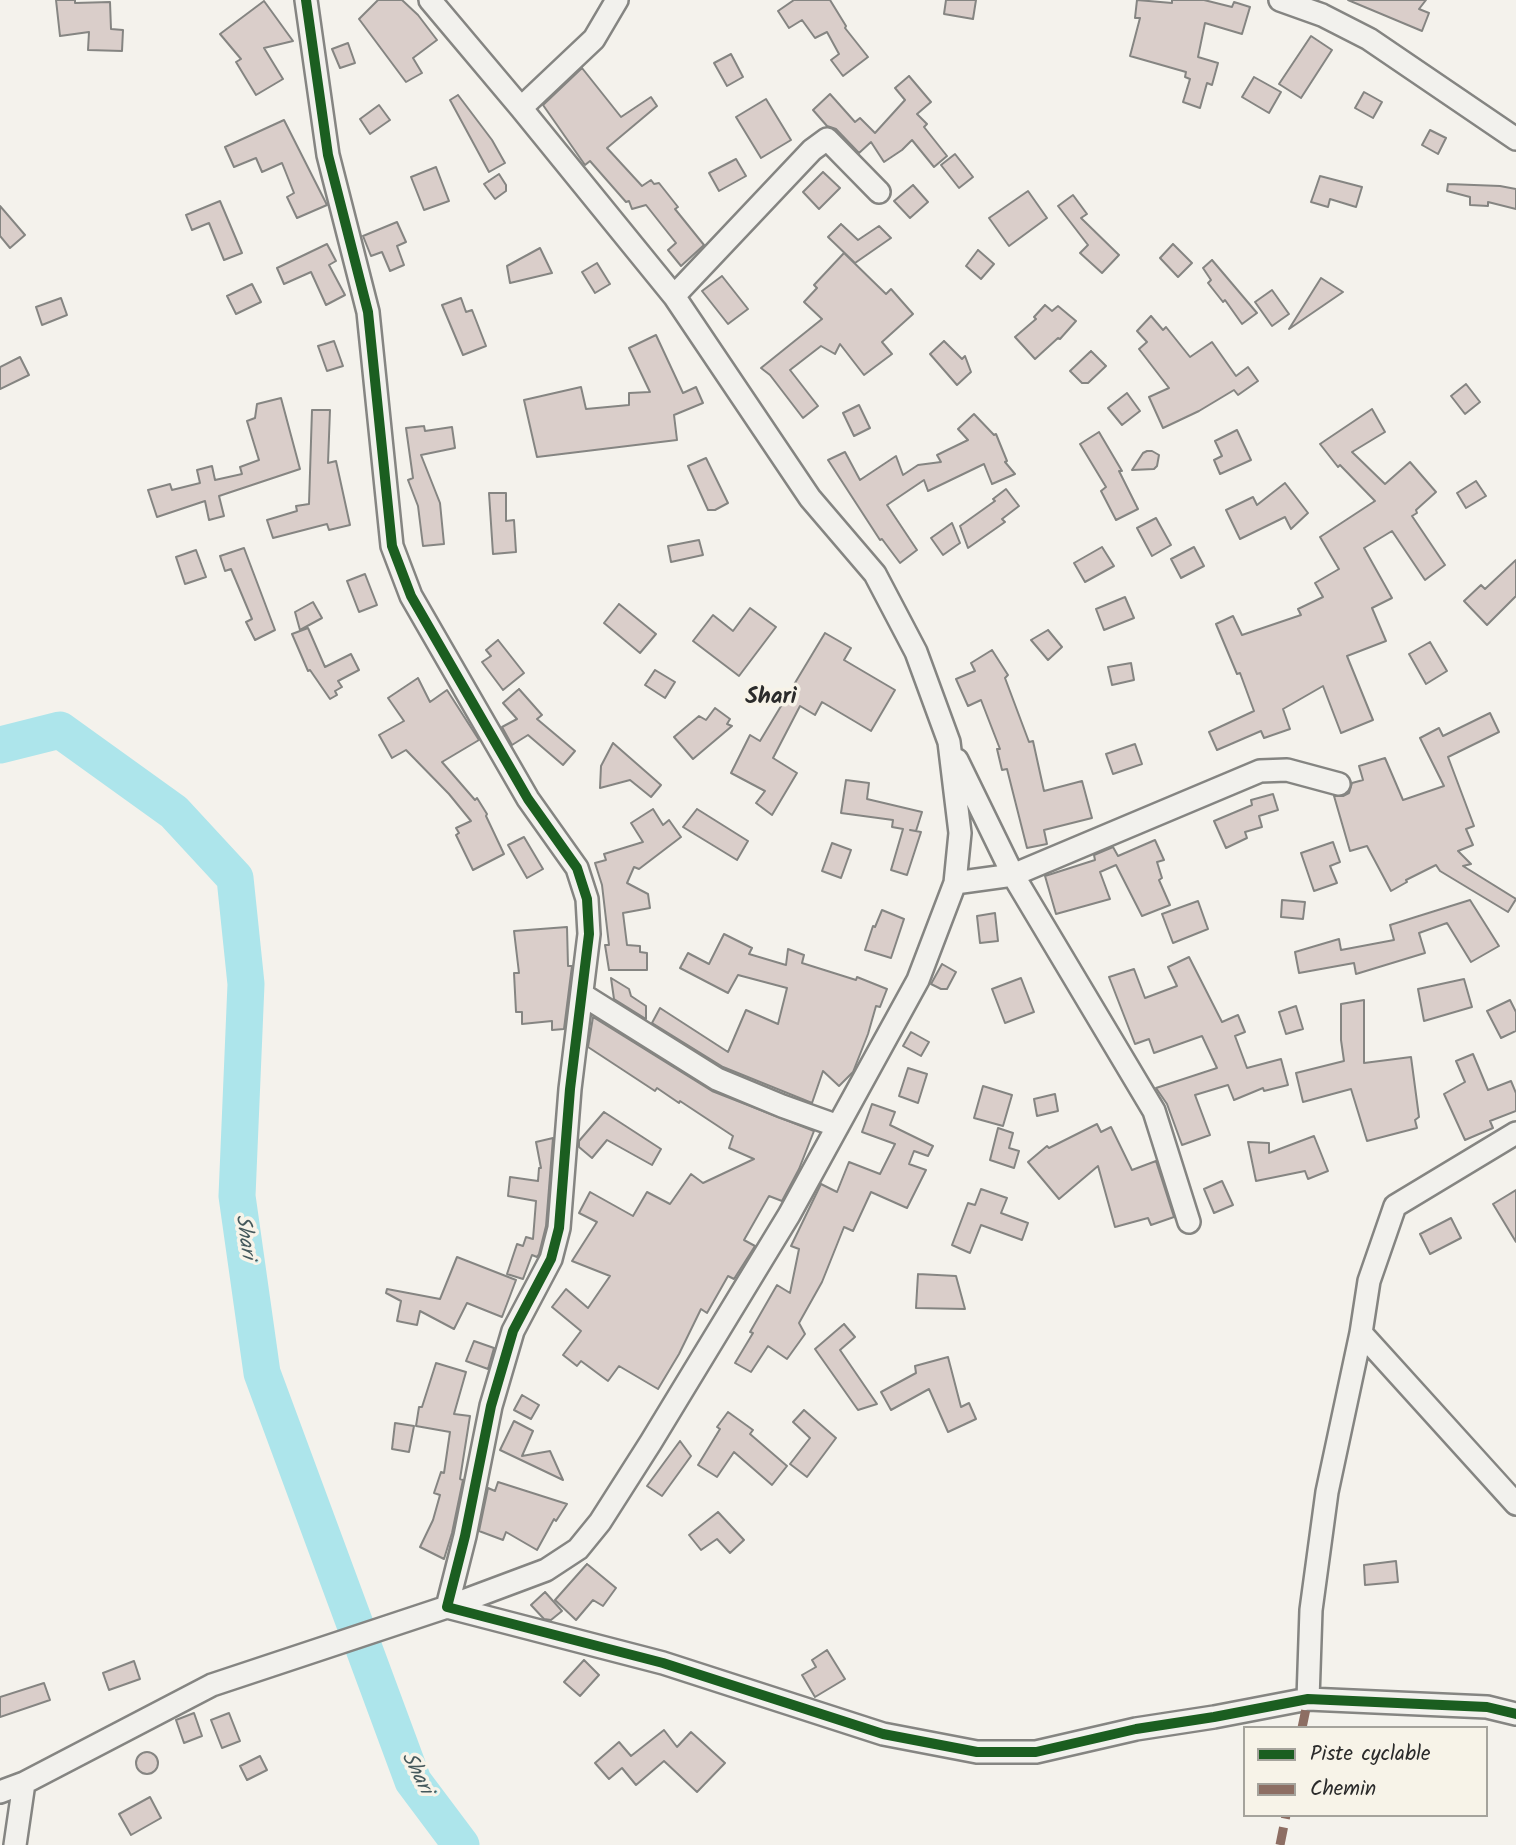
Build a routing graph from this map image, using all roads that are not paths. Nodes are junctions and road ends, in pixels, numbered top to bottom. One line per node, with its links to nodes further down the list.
1 (306, 0): 13 (street)
2 (429, 0): 5 (street)
3 (617, 0): 5 (street)
4 (1280, 0): 6 (street)
5 (521, 108): 8 (street)
6 (1516, 139)
7 (879, 192): 8 (street)
8 (674, 296): 9 (street)
9 (949, 743): 11 (street); 12 (street)
10 (1339, 784): 11 (street)
11 (1013, 875): 12 (street); 16 (street)
12 (956, 883): 14 (street)
13 (583, 995): 14 (street); 19 (street)
14 (838, 1126): 19 (street)
15 (1516, 1133): 17 (street)
16 (1189, 1222)
17 (1361, 1333): 18 (street); 20 (street)
18 (1516, 1504)
19 (447, 1607): 20 (street); 22 (street)
20 (1308, 1699): 21 (street)
21 (1516, 1714)
22 (24, 1783): 23 (street); 24 (street)
23 (0, 1792)
24 (15, 1845)

